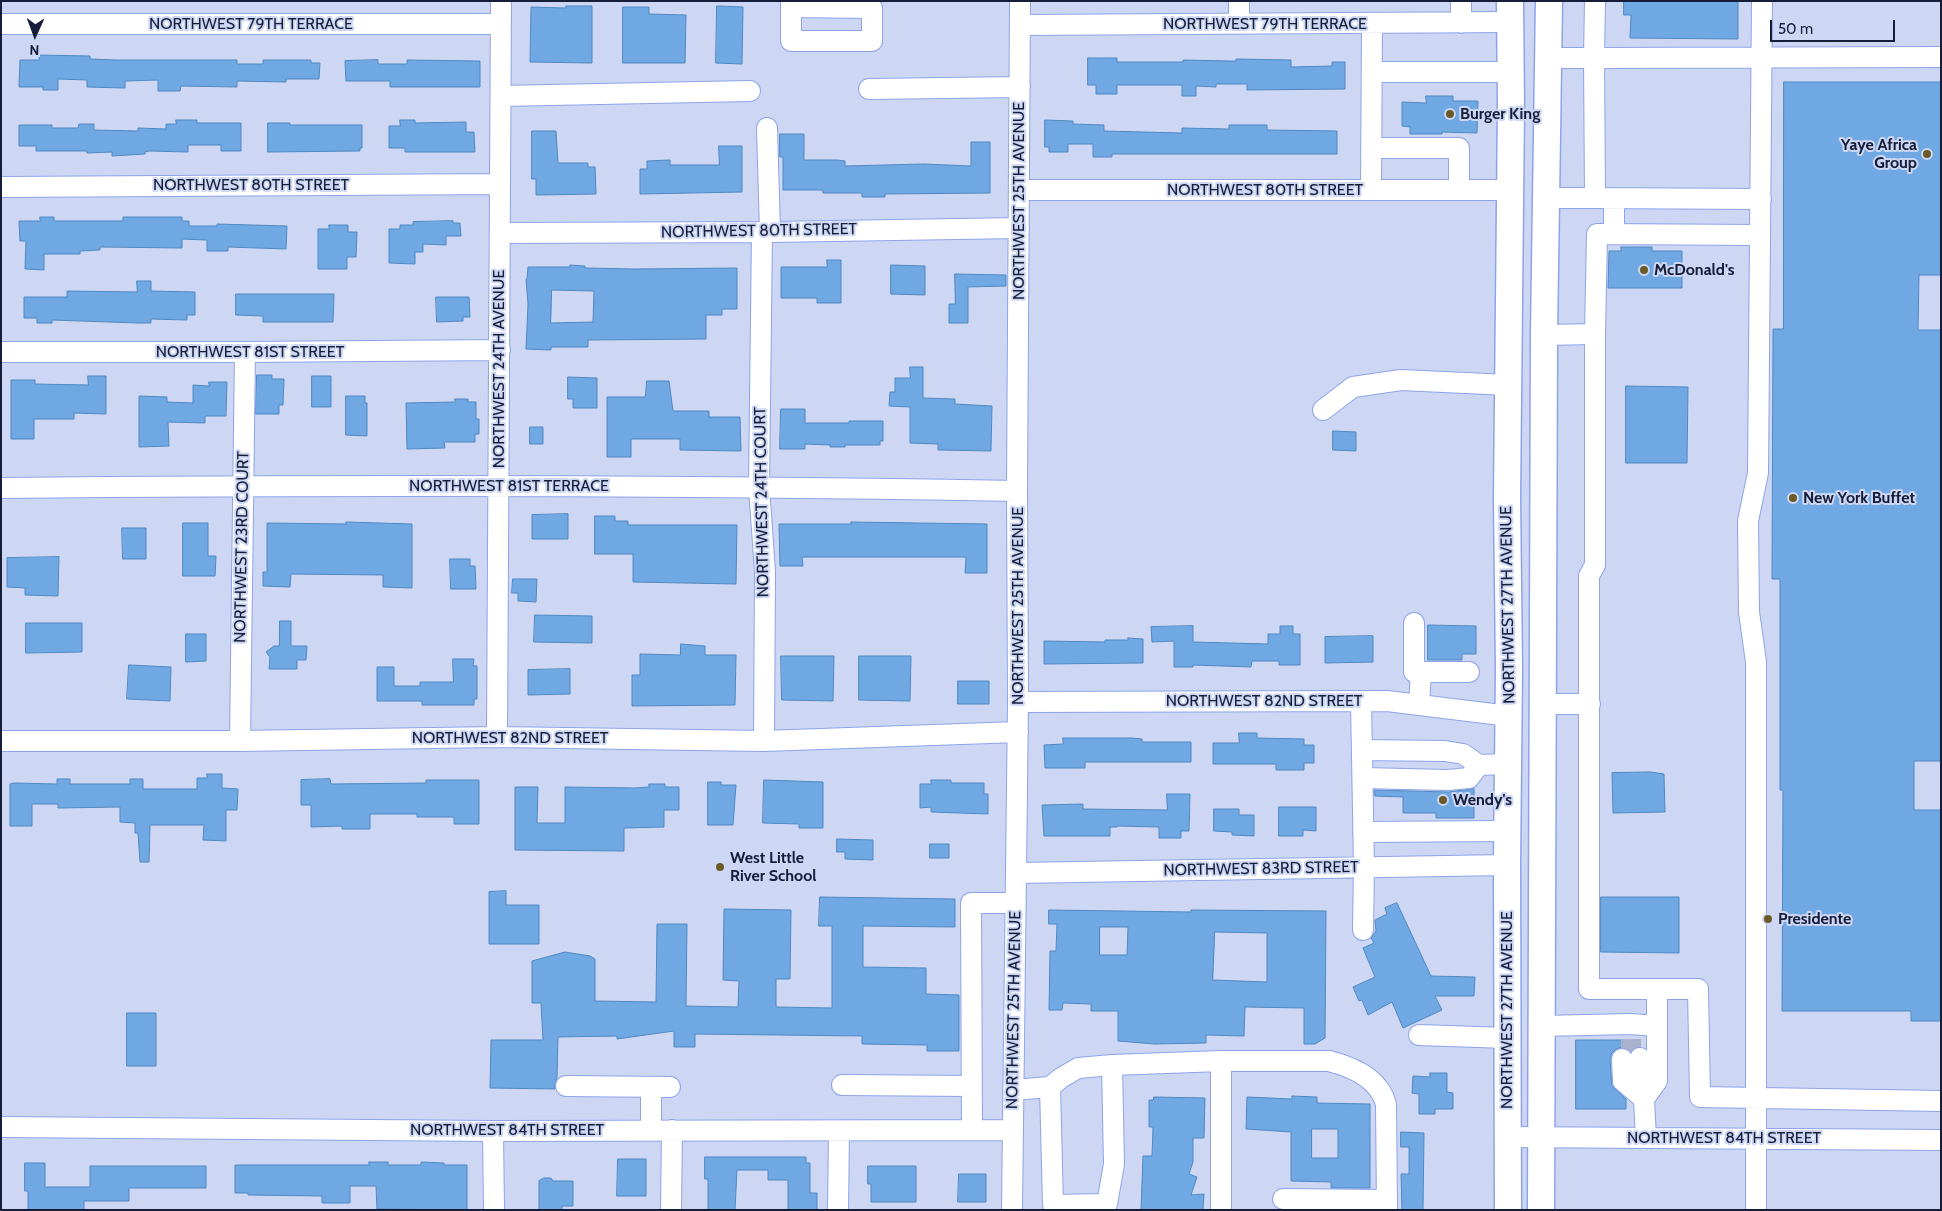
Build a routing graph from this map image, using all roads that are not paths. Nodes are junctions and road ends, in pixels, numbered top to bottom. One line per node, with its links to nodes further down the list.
1 (501, 1): 12 (street, NORTHWEST 24TH AVENUE)
2 (1020, 1): 14 (street, NORTHWEST 25TH AVENUE)
3 (1239, 1): 13 (street)
4 (1461, 1): 9 (street)
5 (1549, 1): 17 (main road)
6 (1595, 1): 18 (street)
7 (1762, 1): 15 (street)
8 (1510, 12): 9 (street, NORTHWEST 79TH TERRACE); 20 (main road, NORTHWEST 27TH AVENUE)
9 (1461, 22): 10 (street, NORTHWEST 79TH TERRACE)
10 (1372, 23): 13 (street, NORTHWEST 79TH TERRACE); 19 (street)
11 (1, 24): 12 (street, NORTHWEST 79TH TERRACE)
12 (501, 24): 24 (street, NORTHWEST 24TH AVENUE)
13 (1239, 24): 14 (street, NORTHWEST 79TH TERRACE)
14 (1020, 26): 21 (street, NORTHWEST 25TH AVENUE)
15 (1762, 56): 16 (street); 18 (street); 35 (street)
16 (1941, 57)
17 (1548, 58): 18 (street); 33 (main road)
18 (1594, 58): 34 (street)
19 (1372, 72): 20 (street); 26 (street)
20 (1510, 72): 32 (main road, NORTHWEST 27TH AVENUE)
21 (1020, 88): 22 (street); 29 (street, NORTHWEST 25TH AVENUE)
22 (869, 89)
23 (750, 91): 24 (street)
24 (501, 96): 27 (street, NORTHWEST 24TH AVENUE)
25 (767, 128): 37 (street, NORTHWEST 24TH COURT)
26 (1371, 148): 30 (street); 31 (street)
27 (500, 184): 28 (street, NORTHWEST 80TH STREET); 38 (street, NORTHWEST 24TH AVENUE)
28 (1, 186)
29 (1019, 190): 30 (street, NORTHWEST 80TH STREET); 36 (street, NORTHWEST 25TH AVENUE)
30 (1371, 190): 31 (street, NORTHWEST 80TH STREET)
31 (1459, 190): 32 (street, NORTHWEST 80TH STREET)
32 (1510, 190): 41 (main road); 46 (main road, NORTHWEST 27TH AVENUE)
33 (1546, 198): 34 (street); 41 (main road)
34 (1604, 198): 35 (street); 39 (street)
35 (1761, 199): 40 (street)
36 (1019, 228): 37 (street, NORTHWEST 80TH STREET); 54 (street, NORTHWEST 25TH AVENUE)
37 (766, 232): 38 (street, NORTHWEST 80TH STREET); 52 (street, NORTHWEST 24TH COURT)
38 (500, 233): 43 (street, NORTHWEST 24TH AVENUE)
39 (1614, 234): 40 (street); 42 (street)
40 (1760, 235): 96 (street)
41 (1545, 331): 42 (street); 49 (main road)
42 (1595, 334): 62 (street)
43 (500, 350): 45 (street, NORTHWEST 81ST STREET); 51 (street, NORTHWEST 24TH AVENUE)
44 (1, 352): 45 (street, NORTHWEST 81ST STREET)
45 (245, 352): 50 (street, NORTHWEST 23RD COURT)
46 (1508, 359): 47 (main road, NORTHWEST 27TH AVENUE); 49 (main road)
47 (1508, 385): 48 (street); 56 (main road, NORTHWEST 27TH AVENUE)
48 (1323, 410)
49 (1544, 416): 61 (main road)
50 (243, 486): 51 (street, NORTHWEST 81ST TERRACE); 53 (street, NORTHWEST 81ST TERRACE); 68 (street, NORTHWEST 23RD COURT)
51 (499, 487): 52 (street, NORTHWEST 81ST TERRACE); 66 (street, NORTHWEST 24TH AVENUE)
52 (758, 487): 54 (street, NORTHWEST 81ST TERRACE); 69 (street, NORTHWEST 24TH COURT)
53 (1, 488)
54 (1017, 491): 60 (street, NORTHWEST 25TH AVENUE)
55 (1414, 623): 57 (street)
56 (1509, 668): 61 (main road); 64 (main road, NORTHWEST 27TH AVENUE)
57 (1421, 672): 58 (street); 63 (street)
58 (1469, 672)
59 (1361, 701): 60 (street, NORTHWEST 82ND STREET); 63 (street, NORTHWEST 82ND STREET); 70 (street)
60 (1018, 702): 65 (street, NORTHWEST 25TH AVENUE)
61 (1544, 704): 62 (street); 76 (main road)
62 (1590, 704): 83 (street)
63 (1419, 705): 64 (street, NORTHWEST 82ND STREET)
64 (1509, 716): 71 (main road, NORTHWEST 27TH AVENUE); 76 (main road)
65 (1018, 732): 69 (street, NORTHWEST 82ND STREET); 79 (street, NORTHWEST 25TH AVENUE)
66 (497, 737): 68 (street, NORTHWEST 82ND STREET); 69 (street, NORTHWEST 82ND STREET)
67 (1, 741): 68 (street, NORTHWEST 82ND STREET)
68 (240, 741)
69 (764, 741)
70 (1362, 750): 72 (street); 73 (street)
71 (1507, 764): 72 (street); 74 (main road, NORTHWEST 27TH AVENUE)
72 (1479, 765): 73 (street)
73 (1363, 778): 75 (street)
74 (1507, 831): 75 (street); 77 (main road, NORTHWEST 27TH AVENUE)
75 (1363, 832): 78 (street)
76 (1542, 848): 80 (main road)
77 (1507, 865): 78 (street, NORTHWEST 83RD STREET); 80 (main road); 87 (main road, NORTHWEST 27TH AVENUE)
78 (1364, 867): 79 (street, NORTHWEST 83RD STREET); 82 (street)
79 (1016, 873): 81 (street, NORTHWEST 25TH AVENUE)
80 (1542, 890): 84 (main road)
81 (1016, 903): 93 (street); 95 (street, NORTHWEST 25TH AVENUE)
82 (1363, 930)
83 (1657, 989): 85 (street); 96 (street)
84 (1542, 1026): 88 (street); 107 (main road)
85 (1657, 1026): 88 (street); 97 (street)
86 (1418, 1035): 87 (street)
87 (1507, 1038): 106 (main road, NORTHWEST 27TH AVENUE)
88 (1631, 1045): 97 (street); 97 (street)
89 (1221, 1061): 90 (street); 112 (street); 117 (street)
90 (1112, 1065): 94 (street); 94 (street)
91 (842, 1085): 93 (street)
92 (566, 1086): 101 (street)
93 (972, 1086): 103 (street)
94 (1050, 1087): 95 (street)
95 (1013, 1090): 104 (street, NORTHWEST 25TH AVENUE)
96 (1756, 1097): 98 (street); 109 (street)
97 (1644, 1099): 108 (street)
98 (1941, 1101)
99 (1, 1127): 100 (street, NORTHWEST 84TH STREET)
100 (493, 1130): 101 (street, NORTHWEST 84TH STREET); 113 (street)
101 (651, 1130): 102 (street, NORTHWEST 84TH STREET)
102 (672, 1130): 105 (street, NORTHWEST 84TH STREET); 114 (street)
103 (972, 1130): 104 (street, NORTHWEST 84TH STREET); 105 (street, NORTHWEST 84TH STREET)
104 (1012, 1130): 116 (street, NORTHWEST 25TH AVENUE)
105 (839, 1131): 115 (street)
106 (1508, 1137): 107 (street, NORTHWEST 84TH STREET); 118 (main road, NORTHWEST 27TH AVENUE)
107 (1542, 1137): 108 (street, NORTHWEST 84TH STREET); 119 (main road)
108 (1646, 1138): 109 (street, NORTHWEST 84TH STREET)
109 (1756, 1138): 110 (street, NORTHWEST 84TH STREET); 120 (street)
110 (1941, 1140)
111 (1282, 1200): 112 (street)
112 (1387, 1205)
113 (494, 1210)
114 (671, 1210)
115 (838, 1210)
116 (1012, 1210)
117 (1222, 1210)
118 (1508, 1210)
119 (1541, 1210)
120 (1756, 1210)

